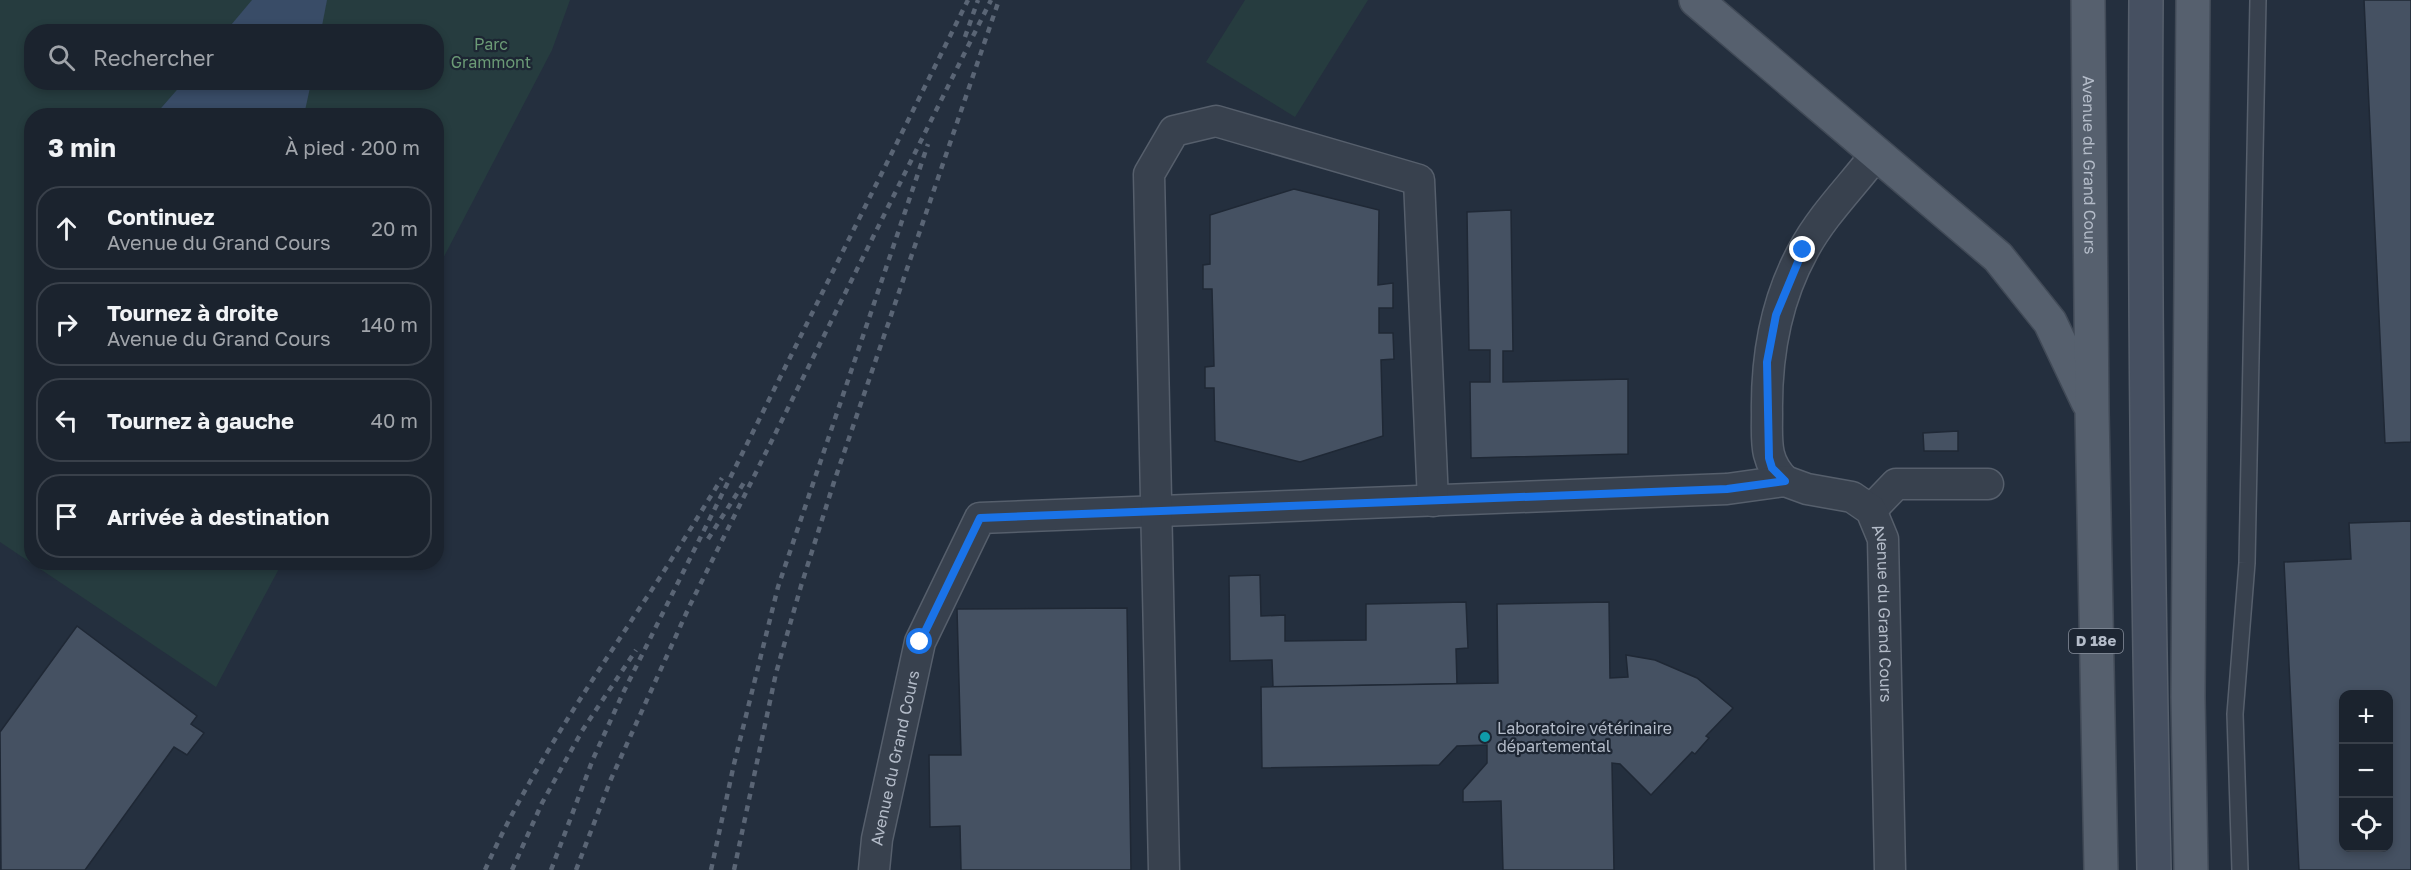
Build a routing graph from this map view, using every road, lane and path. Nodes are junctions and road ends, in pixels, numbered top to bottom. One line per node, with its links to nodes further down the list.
1 (1696, 0): 6 (main road)
2 (2088, 0): 7 (main road, Avenue du Grand Cours / D 18e)
3 (2146, 0): 17 (main road)
4 (2193, 0): 18 (main road)
5 (2258, 0): 19 (lane)
6 (1877, 153): 7 (main road); 8 (street)
7 (2092, 411): 16 (main road, Avenue du Grand Cours / D 18e)
8 (1785, 481): 10 (street, Avenue du Grand Cours); 11 (street, Avenue du Grand Cours)
9 (1988, 484): 11 (street)
10 (1433, 501): 12 (street, Avenue du Grand Cours); 12 (street)
11 (1871, 510): 15 (street, Avenue du Grand Cours)
12 (1157, 511): 13 (street, Avenue du Grand Cours); 14 (street)
13 (874, 870)
14 (1164, 870)
15 (1890, 870)
16 (2101, 870)
17 (2154, 870)
18 (2191, 870)
19 (2240, 870)

